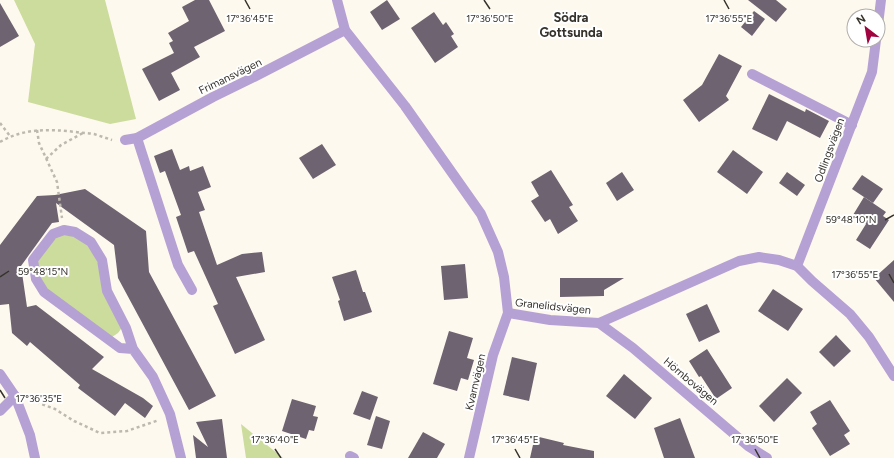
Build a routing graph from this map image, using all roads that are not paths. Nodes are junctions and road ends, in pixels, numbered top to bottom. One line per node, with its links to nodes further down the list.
1 (337, 0): 2 (street, Granelidsvägen)
2 (345, 30): 6 (street, Frimansvägen); 10 (street, Granelidsvägen)
3 (875, 48): 5 (street, Odlingsvägen)
4 (752, 74): 5 (street)
5 (852, 125): 8 (street, Odlingsvägen)
6 (137, 138): 7 (street, Frimansvägen); 9 (street)
7 (125, 140)
8 (797, 266): 11 (street, Granelidsvägen); 14 (street, Granelidsvägen)
9 (192, 290)
10 (508, 313): 11 (street, Granelidsvägen); 19 (street, Kvarnvägen)
11 (599, 323): 20 (street, Hörnbovägen)
12 (133, 349): 12 (street); 18 (street)
13 (0, 374): 15 (street)
14 (894, 376)
15 (15, 396): 16 (street); 17 (street)
16 (0, 411)
17 (35, 458)
18 (181, 458)
19 (469, 458)
20 (767, 458)

